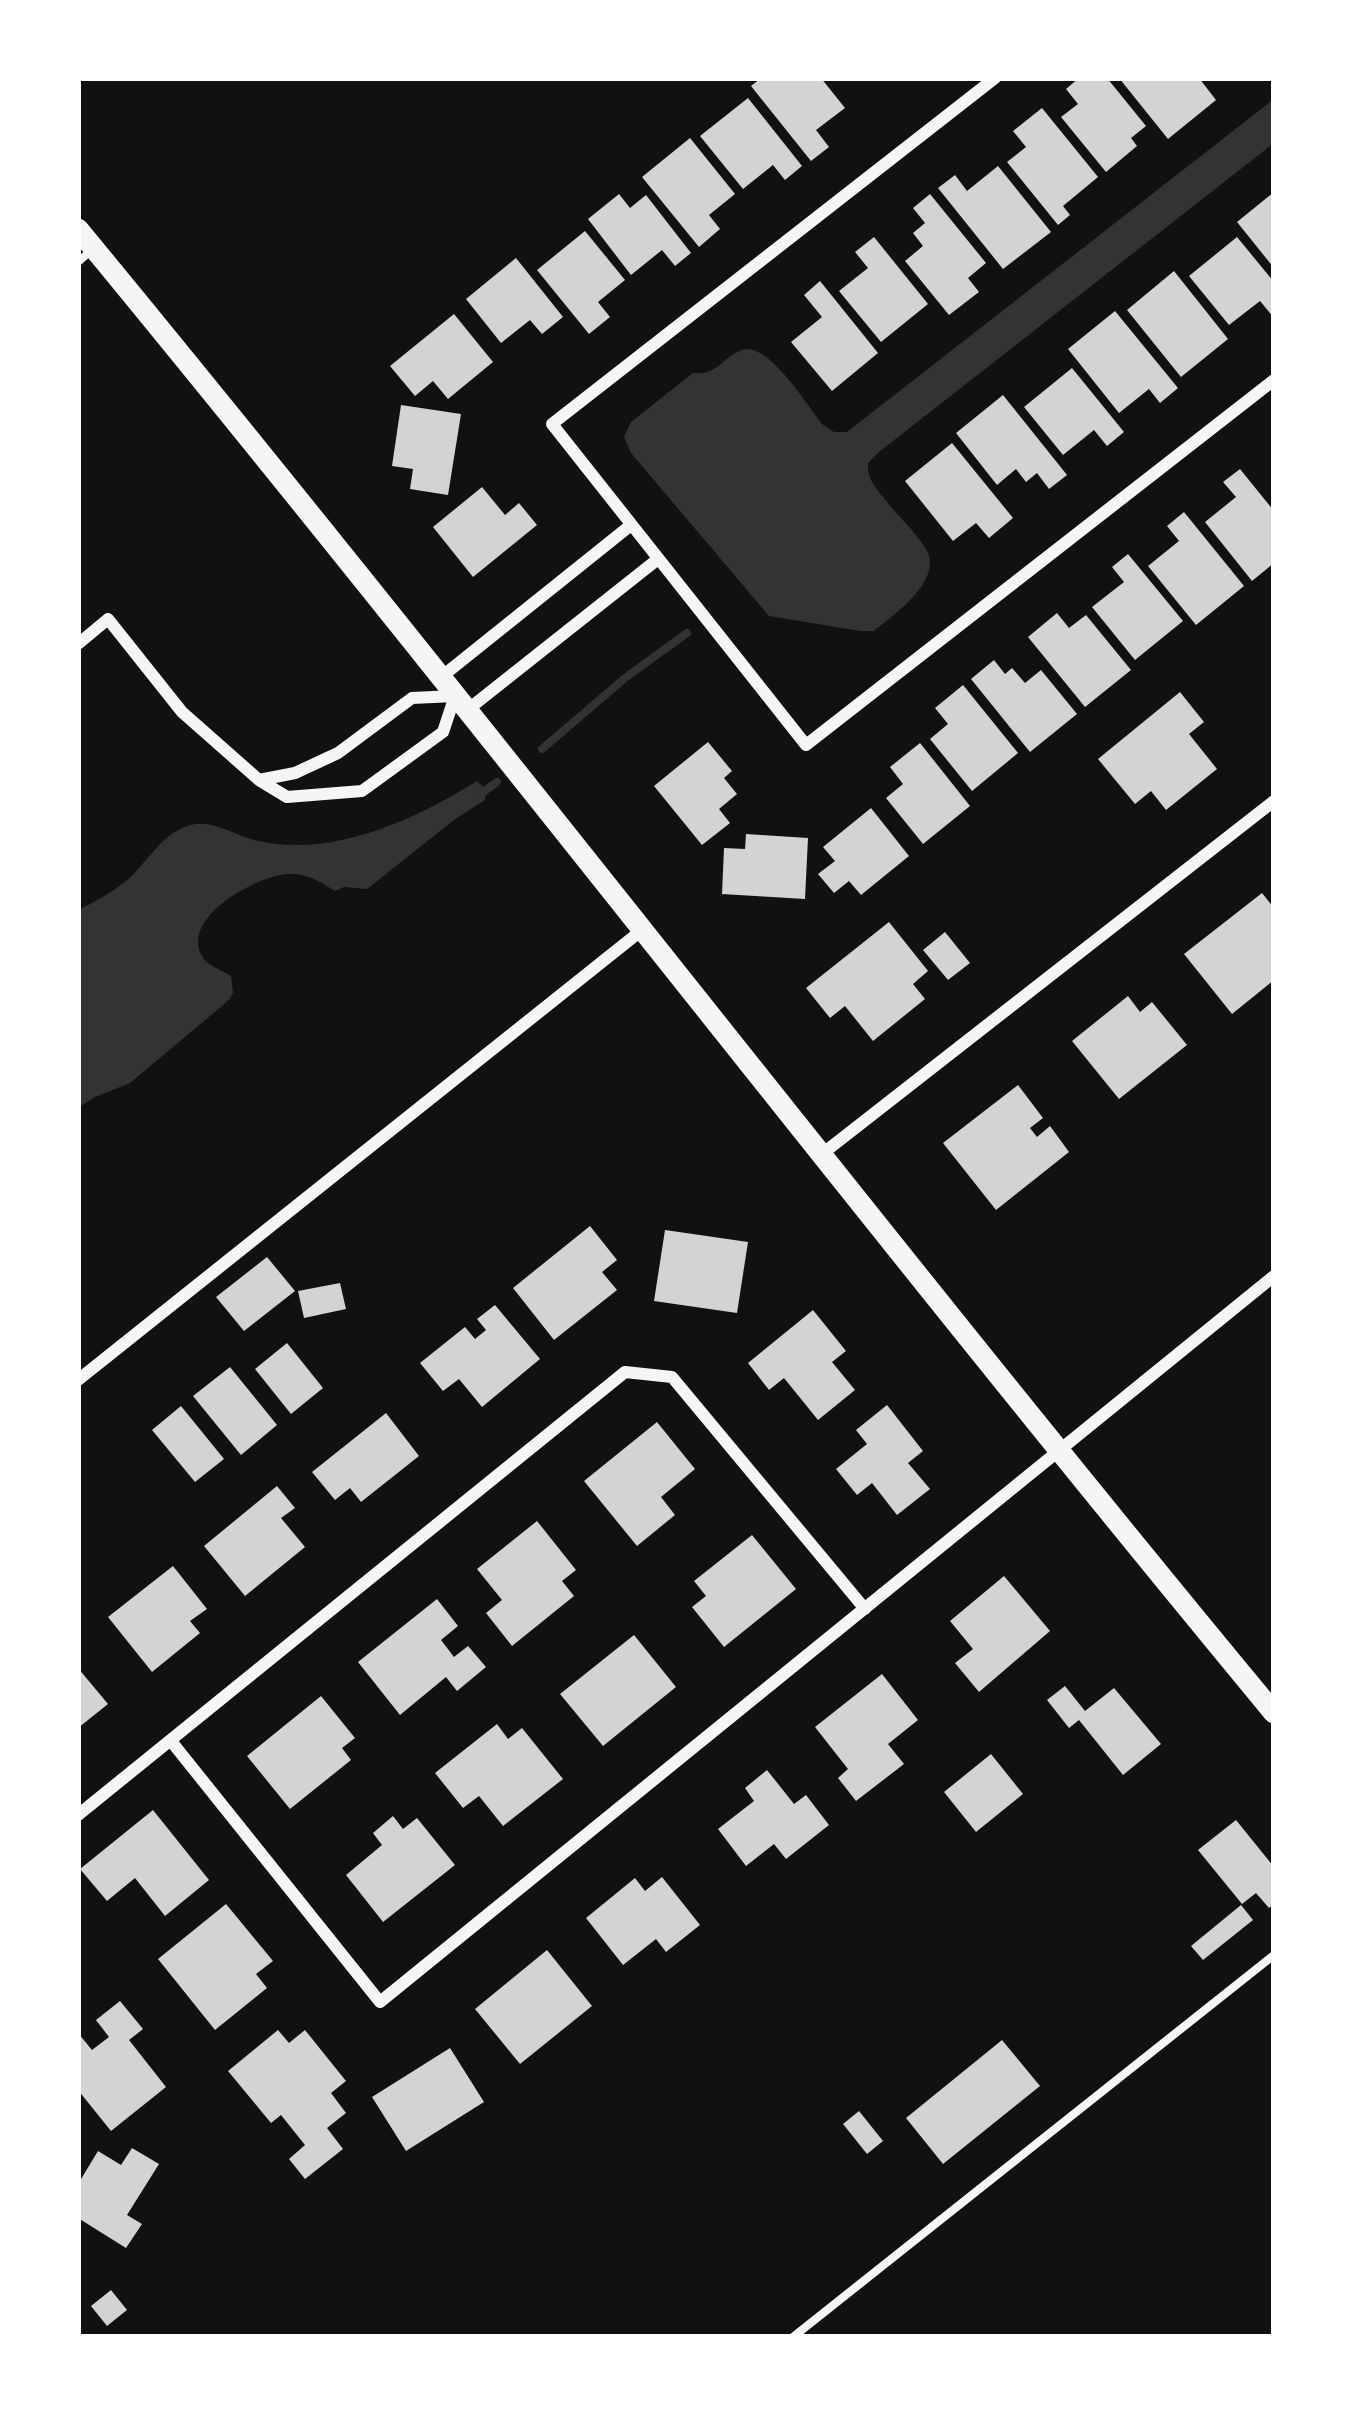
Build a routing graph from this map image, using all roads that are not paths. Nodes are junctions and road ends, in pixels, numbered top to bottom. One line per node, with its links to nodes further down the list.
1 (995, 78): 5 (street)
2 (78, 229): 3 (main road)
3 (86, 255): 8 (main road)
4 (1274, 380): 6 (street)
5 (631, 525): 6 (street); 8 (street)
6 (658, 559): 8 (street)
7 (78, 644): 9 (street)
8 (454, 695): 9 (street); 9 (street); 11 (main road)
9 (259, 780)
10 (1274, 801): 12 (street)
11 (642, 930): 12 (main road); 14 (street)
12 (822, 1154): 15 (main road)
13 (1274, 1276): 15 (street)
14 (78, 1380)
15 (1058, 1452): 16 (street); 17 (main road)
16 (865, 1609): 18 (street); 18 (street)
17 (1274, 1713)
18 (171, 1742): 19 (street)
19 (78, 1815)
20 (1274, 1954): 21 (lane)
21 (793, 2337)

